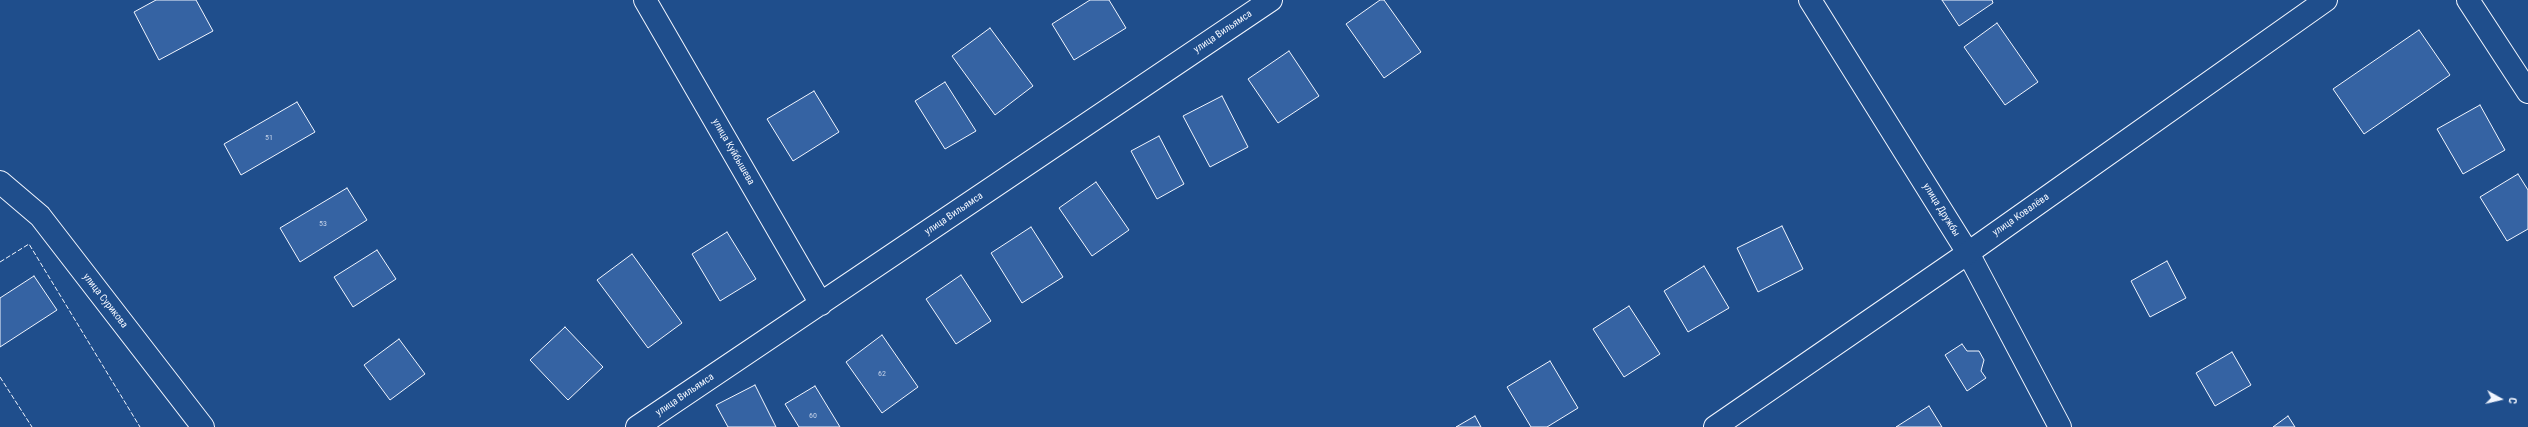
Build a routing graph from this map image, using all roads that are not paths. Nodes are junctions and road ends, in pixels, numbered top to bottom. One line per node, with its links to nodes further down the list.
1 (645, 0): 9 (street, улица Куйбышева)
2 (1271, 0): 9 (street, улица Вильямса)
3 (1810, 0): 8 (street, улица Дружбы)
4 (2326, 0): 8 (street, улица Ковалёва)
5 (2468, 0): 6 (street)
6 (2528, 92)
7 (0, 182): 10 (street, улица Сурикова)
8 (1968, 253): 12 (street, улица Ковалёва); 13 (street, улица Дружбы)
9 (821, 304): 11 (street, улица Вильямса)
10 (203, 427)
11 (638, 427)
12 (1715, 427)
13 (2060, 427)

